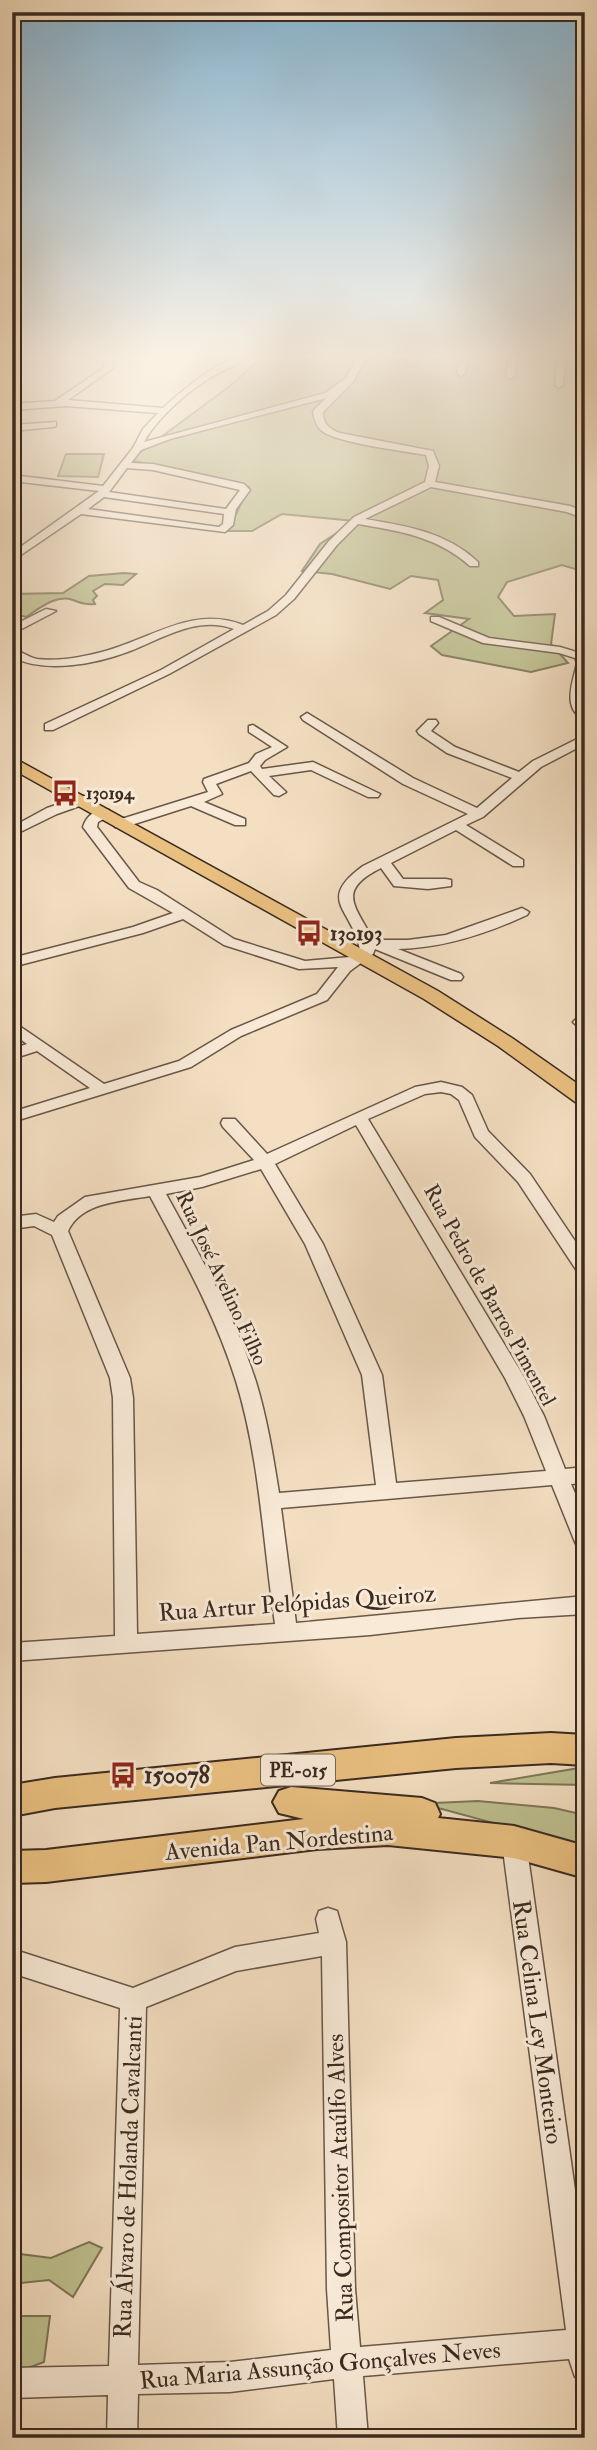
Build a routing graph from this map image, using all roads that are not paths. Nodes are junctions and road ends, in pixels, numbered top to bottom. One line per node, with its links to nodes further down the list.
1 (120, 469): 6 (street)
2 (166, 469): 8 (street)
3 (433, 469): 5 (street)
4 (12, 478): 6 (street)
5 (430, 484): 9 (street); 10 (street)
6 (105, 491): 7 (street); 8 (street)
7 (81, 511): 8 (street); 11 (street)
8 (228, 512)
9 (585, 516)
10 (356, 521): 12 (street); 15 (street)
11 (12, 558)
12 (474, 564)
13 (50, 611): 16 (street)
14 (435, 619): 18 (street)
15 (244, 629): 17 (street); 21 (street)
16 (12, 631)
17 (12, 652)
18 (585, 716)
19 (307, 717): 32 (street)
20 (432, 723): 26 (street)
21 (49, 727)
22 (253, 729): 25 (street)
23 (585, 739): 26 (street)
24 (12, 762): 29 (main road)
25 (256, 770): 27 (street); 28 (street); 30 (street)
26 (520, 777): 32 (street)
27 (279, 792)
28 (373, 794)
29 (83, 800): 31 (main road); 36 (street)
30 (193, 802): 33 (street); 34 (street)
31 (104, 813): 34 (main road); 41 (street)
32 (478, 814): 35 (street)
33 (240, 822)
34 (120, 824): 42 (main road)
35 (455, 824): 37 (street); 38 (street)
36 (12, 832)
37 (383, 862): 39 (street); 42 (street)
38 (518, 863)
39 (446, 883)
40 (522, 912): 42 (street)
41 (183, 914): 42 (street); 43 (street)
42 (366, 952): 44 (street); 48 (street); 49 (main road)
43 (12, 963)
44 (456, 977)
45 (12, 1026): 46 (street)
46 (40, 1045): 47 (street); 48 (street)
47 (12, 1054)
48 (100, 1088): 51 (street)
49 (585, 1099)
50 (359, 1116): 53 (street); 57 (street); 59 (street, Rua Pedro de Barros Pimentel)
51 (12, 1117)
52 (229, 1123): 53 (street)
53 (265, 1162): 54 (street); 60 (street)
54 (156, 1192): 56 (street); 61 (street, Rua José Avelino Filho)
55 (12, 1223): 56 (street)
56 (59, 1231): 65 (street)
57 (585, 1270)
58 (585, 1475): 59 (street)
59 (559, 1478): 60 (street); 62 (street, Rua Pedro de Barros Pimentel)
60 (387, 1490): 61 (street)
61 (271, 1501): 64 (street, Rua José Avelino Filho)
62 (585, 1542)
63 (585, 1605): 64 (street, Rua Artur Pelópidas Queiroz)
64 (287, 1632): 65 (street, Rua Artur Pelópidas Queiroz)
65 (126, 1642): 66 (street, Rua Artur Pelópidas Queiroz)
66 (12, 1651)
67 (585, 1749): 68 (highway, PE-015)
68 (12, 1801)
69 (291, 1802): 70 (highway)
70 (514, 1842): 71 (highway, Avenida Pan Nordestina); 72 (highway, Avenida Pan Nordestina); 75 (street, Rua Celina Ley Monteiro)
71 (585, 1862)
72 (12, 1867)
73 (12, 1961): 74 (street)
74 (133, 2000): 76 (street, Rua Compositor Ataúlfo Alves); 77 (street, Rua Álvaro de Holanda Cavalcanti)
75 (583, 2351): 76 (street, Rua Maria Assunção Gonçalves Neves)
76 (346, 2363): 77 (street, Rua Maria Assunção Gonçalves Neves); 80 (street, Rua Compositor Ataúlfo Alves)
77 (123, 2381): 78 (street, Rua Maria Assunção Gonçalves Neves); 79 (street, Rua Álvaro de Holanda Cavalcanti)
78 (12, 2383)
79 (122, 2438)
80 (353, 2438)

